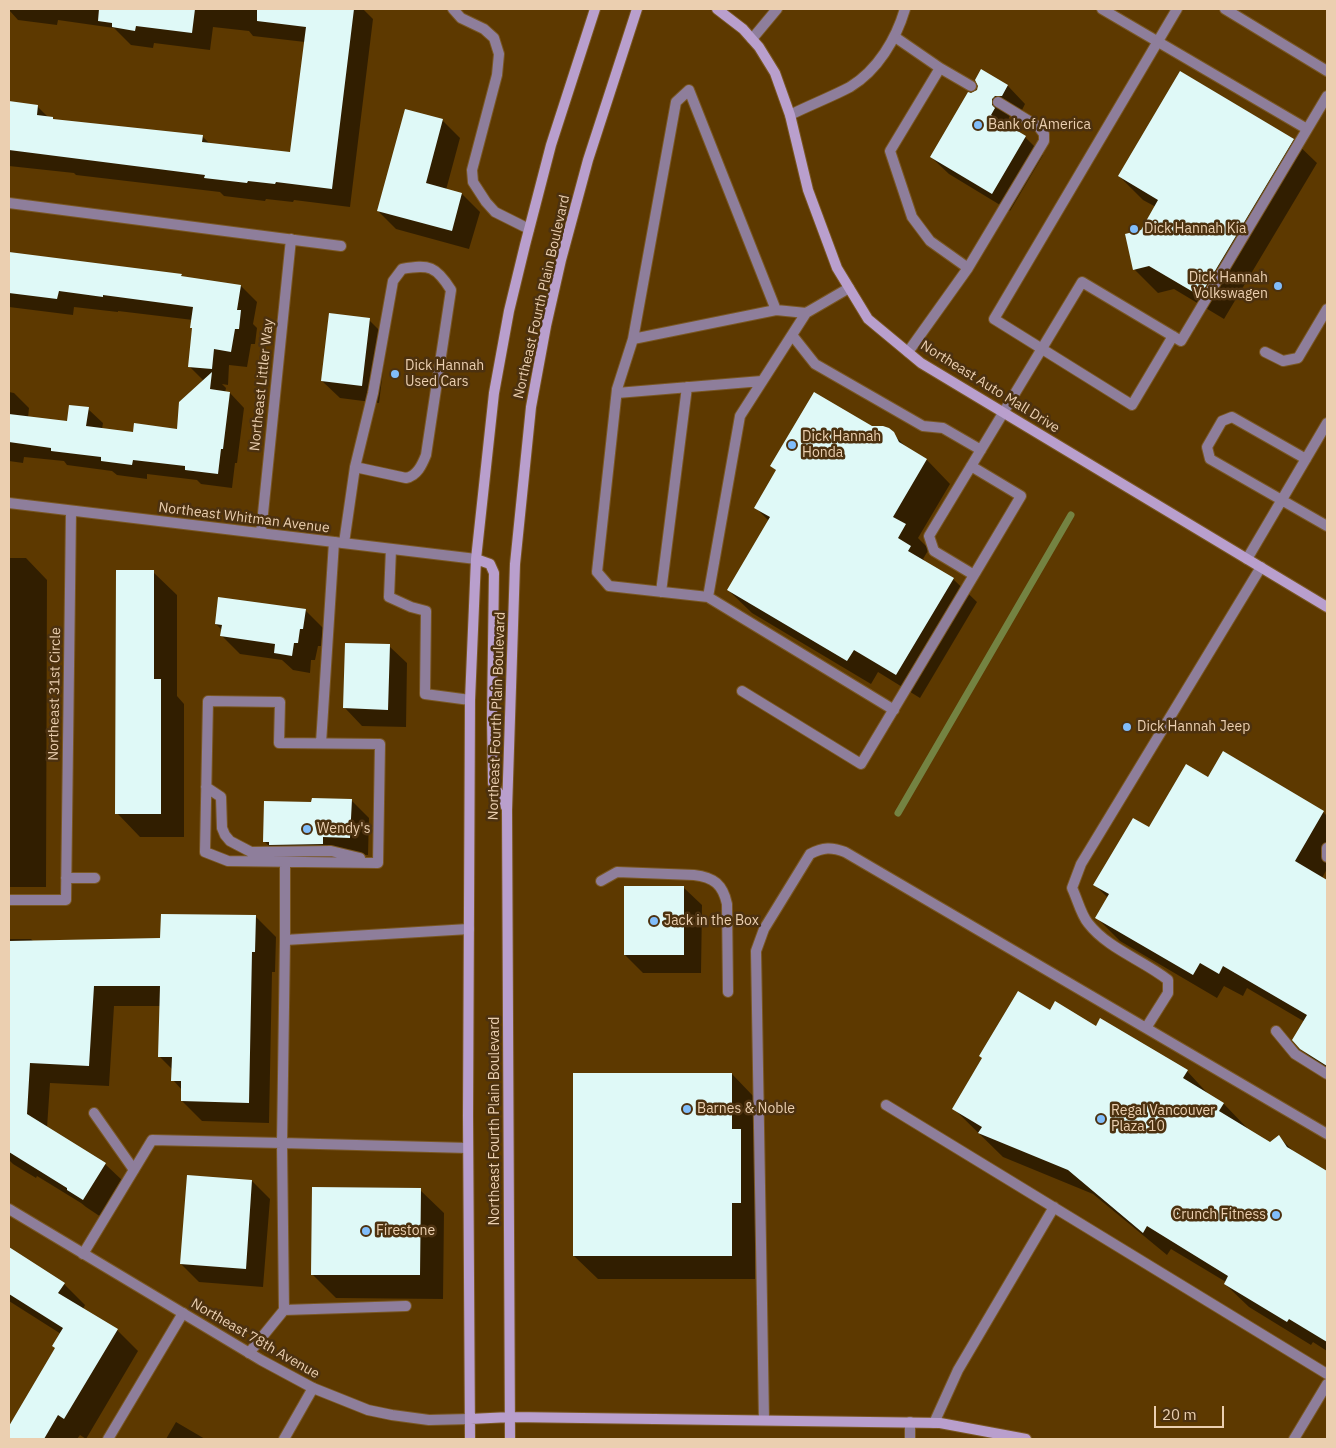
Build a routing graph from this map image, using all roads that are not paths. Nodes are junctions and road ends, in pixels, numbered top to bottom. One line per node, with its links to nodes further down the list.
1 (452, 9): 21 (street)
2 (595, 9): 21 (main road, Northeast Fourth Plain Boulevard)
3 (637, 9): 63 (main road, Northeast Fourth Plain Boulevard)
4 (717, 9): 11 (main road, Northeast Auto Mall Drive)
5 (777, 9): 11 (street)
6 (905, 9): 10 (street)
7 (1102, 9): 12 (street)
8 (1177, 9): 12 (street)
9 (1225, 9): 14 (street)
10 (894, 37): 13 (street); 18 (street)
11 (752, 40): 18 (main road, Northeast Auto Mall Drive)
12 (1158, 42): 19 (street); 32 (street)
13 (940, 68): 15 (street); 24 (street)
14 (1327, 71)
15 (971, 86)
16 (1327, 96): 19 (street)
17 (998, 102): 24 (street)
18 (790, 114): 25 (main road, Northeast Auto Mall Drive)
19 (1307, 129): 30 (street)
20 (9, 203): 22 (street)
21 (529, 229): 51 (main road, Northeast Fourth Plain Boulevard)
22 (291, 240): 23 (street); 48 (street, Northeast Littler Way)
23 (342, 246)
24 (968, 268): 33 (street)
25 (849, 288): 28 (street); 33 (main road, Northeast Auto Mall Drive)
26 (1327, 309): 34 (street)
27 (776, 310): 28 (street); 31 (street); 31 (street)
28 (806, 313): 29 (street)
29 (792, 335): 35 (street); 40 (street)
30 (1174, 336): 32 (street); 32 (street)
31 (633, 339): 37 (street)
32 (1042, 349): 38 (street)
33 (908, 352): 38 (main road, Northeast Auto Mall Drive)
34 (1265, 352)
35 (762, 382): 36 (street); 56 (street)
36 (687, 387): 37 (street); 55 (street)
37 (617, 393): 55 (street)
38 (1004, 412): 40 (street); 52 (main road, Northeast Auto Mall Drive)
39 (1327, 423): 41 (street)
40 (981, 450): 42 (street)
41 (1306, 459): 44 (street); 44 (street)
42 (971, 466): 54 (street); 54 (street)
43 (355, 467): 43 (street); 49 (street)
44 (1282, 500): 47 (street); 52 (street)
45 (9, 503): 46 (street, Northeast Whitman Avenue)
46 (71, 511): 48 (street, Northeast Whitman Avenue); 68 (street, Northeast 31st Circle)
47 (1327, 526)
48 (261, 534): 49 (street, Northeast Whitman Avenue)
49 (339, 543): 50 (street, Northeast Whitman Avenue); 61 (street)
50 (392, 549): 51 (street, Northeast Whitman Avenue); 59 (street)
51 (476, 559): 59 (main road, Northeast Fourth Plain Boulevard); 63 (main road)
52 (1247, 559): 53 (main road, Northeast Auto Mall Drive)
53 (1261, 567): 57 (main road, Northeast Auto Mall Drive); 75 (street)
54 (974, 575): 60 (street)
55 (661, 592): 56 (street)
56 (708, 597): 60 (street)
57 (1327, 607)
58 (742, 691): 60 (street)
59 (470, 700): 72 (main road, Northeast Fourth Plain Boulevard)
60 (894, 710)
61 (321, 743): 62 (street); 67 (street)
62 (206, 787): 66 (street); 67 (street)
63 (507, 810): 94 (main road, Northeast Fourth Plain Boulevard)
64 (1327, 848): 65 (street)
65 (1327, 857)
66 (285, 862): 67 (street); 73 (street)
67 (378, 863)
68 (66, 878): 69 (street); 71 (street, Northeast 31st Circle)
69 (94, 878)
70 (601, 881): 74 (street)
71 (9, 900)
72 (469, 930): 73 (street); 82 (main road, Northeast Fourth Plain Boulevard)
73 (285, 940): 81 (street)
74 (728, 992)
75 (1146, 1028): 80 (street); 96 (street)
76 (1276, 1030): 77 (street)
77 (1327, 1074)
78 (886, 1105): 84 (street)
79 (94, 1112): 83 (street)
80 (1327, 1134)
81 (282, 1143): 82 (street); 83 (street); 88 (street)
82 (468, 1148): 95 (main road, Northeast Fourth Plain Boulevard)
83 (134, 1170): 86 (street)
84 (1054, 1207): 91 (street); 98 (street)
85 (9, 1209): 86 (street, Northeast 78th Avenue)
86 (83, 1254): 89 (street, Northeast 78th Avenue)
87 (406, 1306): 88 (street)
88 (284, 1310): 90 (street)
89 (182, 1314): 90 (street, Northeast 78th Avenue); 99 (street)
90 (249, 1353): 93 (street, Northeast 78th Avenue)
91 (1327, 1374)
92 (1327, 1384): 105 (street)
93 (313, 1388): 95 (street, Northeast 78th Avenue); 100 (street)
94 (510, 1417): 95 (main road, Northeast 78th Avenue); 96 (main road, Northeast 78th Avenue); 102 (main road, Northeast Fourth Plain Boulevard)
95 (470, 1419): 101 (main road, Northeast Fourth Plain Boulevard)
96 (764, 1420): 97 (main road, Northeast 78th Avenue)
97 (910, 1422): 98 (main road, Northeast 78th Avenue); 103 (street)
98 (934, 1422): 104 (main road, Northeast 78th Avenue)
99 (108, 1439)
100 (284, 1439)
101 (470, 1439)
102 (510, 1439)
103 (910, 1439)
104 (1026, 1439)
105 (1294, 1439)

